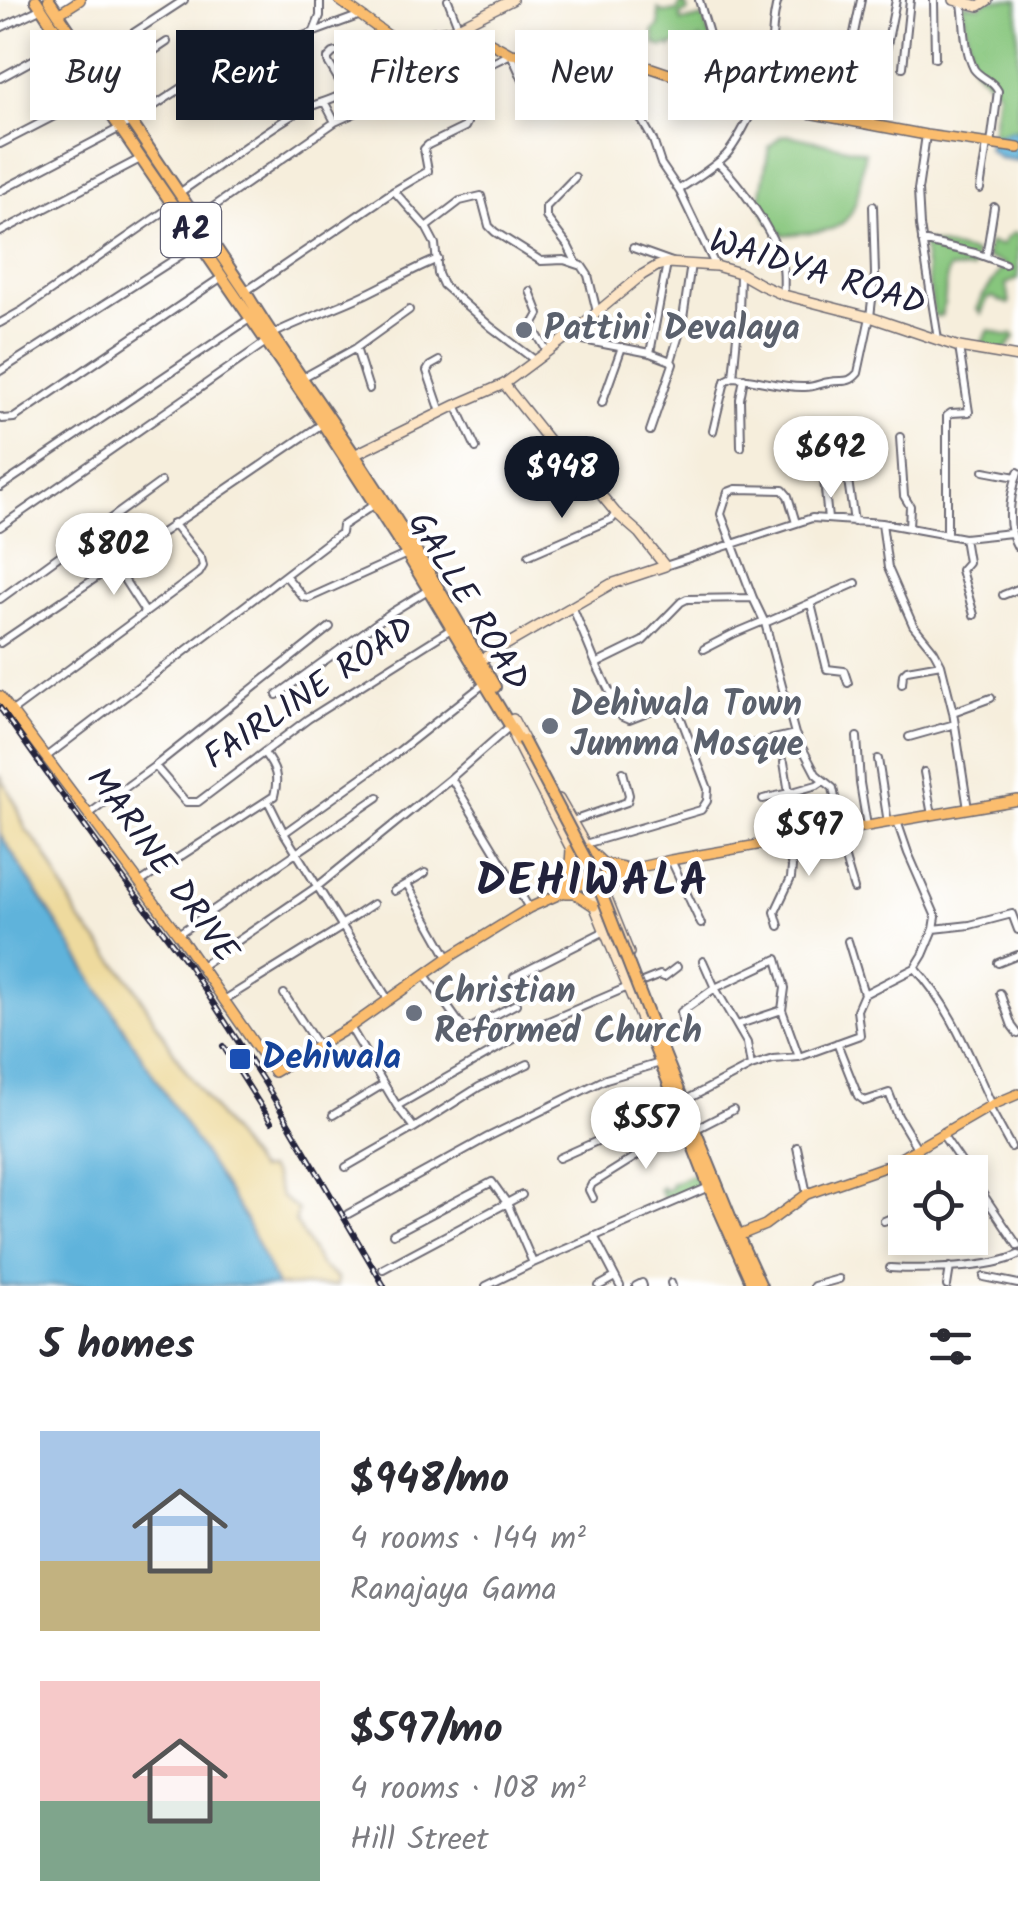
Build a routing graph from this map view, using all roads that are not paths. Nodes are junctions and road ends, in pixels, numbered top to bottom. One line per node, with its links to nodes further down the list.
1 (80, 0): 16 (main road)
2 (184, 0): 22 (street)
3 (320, 0): 28 (street)
4 (339, 0): 17 (main road)
5 (448, 0): 19 (street)
6 (512, 0): 19 (street)
7 (699, 0): 25 (street)
8 (778, 0): 26 (street)
9 (861, 0): 27 (street)
10 (896, 0): 49 (street)
11 (910, 0): 35 (street)
12 (934, 0): 32 (street)
13 (988, 0): 14 (street)
14 (958, 2): 52 (street)
15 (42, 3): 16 (highway, GALLE ROAD / A2); 18 (street); 20 (highway, GALLE ROAD / A2)
16 (58, 14): 21 (highway, GALLE ROAD / A2)
17 (358, 16): 23 (main road); 28 (street)
18 (0, 28)
19 (455, 28): 24 (main road); 31 (main road)
20 (57, 30)
21 (68, 30)
22 (138, 30)
23 (379, 30)
24 (445, 30)
25 (708, 30)
26 (772, 30)
27 (855, 30)
28 (314, 32)
29 (168, 42): 30 (street)
30 (156, 50)
31 (511, 54): 34 (street); 36 (main road); 47 (street)
32 (934, 58)
33 (30, 62): 37 (street)
34 (515, 63)
35 (903, 67)
36 (668, 73)
37 (0, 78)
38 (176, 92): 48 (street)
39 (334, 98): 40 (street)
40 (324, 103): 47 (street); 61 (street)
41 (44, 120): 51 (street)
42 (122, 120): 48 (highway, GALLE ROAD / A2)
43 (465, 120): 59 (street)
44 (642, 120): 60 (street)
45 (746, 120): 55 (street)
46 (846, 120): 49 (main road)
47 (335, 122): 64 (street)
48 (125, 125): 54 (highway, GALLE ROAD / A2); 58 (street); 61 (highway, GALLE ROAD / A2)
49 (872, 125): 50 (main road)
50 (926, 136): 52 (main road); 67 (street)
51 (0, 144)
52 (989, 144): 53 (main road); 57 (street)
53 (1018, 148)
54 (142, 158): 61 (highway, GALLE ROAD / A2); 66 (street)
55 (718, 162): 60 (street); 81 (street)
56 (575, 177): 72 (street)
57 (980, 188)
58 (0, 191)
59 (394, 191): 65 (street); 79 (street)
60 (680, 192): 76 (street)
61 (175, 199): 64 (highway, GALLE ROAD / A2); 68 (highway, GALLE ROAD / A2); 86 (street)
62 (873, 206): 84 (street)
63 (994, 207): 70 (street)
64 (195, 220): 78 (highway, GALLE ROAD / A2)
65 (426, 227): 71 (street); 72 (street)
66 (0, 232)
67 (922, 241): 70 (street); 89 (street)
68 (200, 244): 78 (highway, GALLE ROAD / A2); 99 (street)
69 (632, 248): 73 (street)
70 (986, 257): 75 (street)
71 (438, 259): 88 (street); 97 (street)
72 (576, 262): 83 (street)
73 (670, 263): 74 (street, WAIDYA ROAD); 83 (street, WAIDYA ROAD); 94 (street)
74 (691, 264): 76 (street, WAIDYA ROAD); 98 (street)
75 (1006, 264)
76 (716, 266): 77 (street, WAIDYA ROAD)
77 (740, 273): 81 (street, WAIDYA ROAD); 100 (street)
78 (226, 274): 79 (highway, GALLE ROAD / A2); 85 (highway, GALLE ROAD / A2); 108 (street)
79 (244, 291): 88 (highway, GALLE ROAD / A2)
80 (530, 292): 93 (street)
81 (784, 294): 84 (street, WAIDYA ROAD)
82 (410, 310): 92 (street)
83 (597, 312): 87 (street, WAIDYA ROAD)
84 (870, 317): 89 (street, WAIDYA ROAD); 102 (street)
85 (250, 318): 88 (highway, GALLE ROAD / A2); 122 (street)
86 (0, 324)
87 (567, 337): 90 (street); 93 (street, WAIDYA ROAD)
88 (269, 338): 101 (highway, GALLE ROAD / A2); 109 (highway, GALLE ROAD / A2); 130 (street)
89 (938, 339): 91 (street, WAIDYA ROAD)
90 (622, 347): 94 (street); 105 (street)
91 (959, 347): 95 (street, WAIDYA ROAD); 133 (street)
92 (356, 348): 101 (street); 104 (street)
93 (548, 352): 97 (street, WAIDYA ROAD)
94 (650, 353): 98 (street)
95 (1018, 357)
96 (439, 361): 107 (street)
97 (536, 361): 103 (street, WAIDYA ROAD)
98 (671, 361): 110 (street)
99 (0, 372)
100 (733, 377): 102 (street); 111 (street)
101 (302, 378): 115 (highway, GALLE ROAD / A2)
102 (744, 378): 114 (street)
103 (504, 384): 106 (street, WAIDYA ROAD); 124 (street)
104 (369, 388)
105 (602, 404)
106 (456, 405): 107 (street, WAIDYA ROAD); 113 (street)
107 (441, 412): 115 (street, WAIDYA ROAD)
108 (4, 418)
109 (323, 424): 115 (highway, GALLE ROAD / A2); 127 (street)
110 (650, 431)
111 (714, 431)
112 (900, 437): 131 (street)
113 (476, 448)
114 (740, 448)
115 (350, 457): 123 (highway, GALLE ROAD / A2); 159 (highway, GALLE ROAD / A2)
116 (822, 460): 125 (street)
117 (845, 460): 126 (street)
118 (984, 471): 120 (street)
119 (0, 473): 122 (street)
120 (1017, 475): 132 (street)
121 (161, 482): 135 (street)
122 (3, 485)
123 (374, 504): 138 (highway, GALLE ROAD / A2); 143 (street)
124 (616, 514): 139 (street); 141 (street)
125 (828, 519): 126 (street); 128 (street)
126 (854, 522): 129 (street)
127 (173, 523): 140 (street); 152 (street)
128 (796, 523): 136 (street); 136 (street)
129 (882, 523): 131 (street); 161 (street)
130 (0, 527)
131 (908, 528): 133 (street)
132 (1011, 532): 134 (street); 137 (street)
133 (947, 535): 134 (street)
134 (964, 538): 153 (street)
135 (79, 541): 142 (street); 148 (street)
136 (732, 544): 141 (street); 149 (street)
137 (1018, 548)
138 (407, 554): 143 (street); 145 (highway, GALLE ROAD / A2)
139 (529, 555)
140 (114, 564): 142 (street); 152 (street)
141 (665, 566): 151 (street)
142 (102, 572): 157 (street)
143 (285, 575): 177 (street)
144 (856, 583): 150 (street)
145 (428, 590): 156 (highway, GALLE ROAD / A2); 166 (street)
146 (1018, 590): 147 (street)
147 (1003, 595)
148 (0, 598)
149 (753, 598): 154 (street); 160 (street)
150 (811, 604): 154 (street); 162 (street)
151 (572, 606): 159 (street); 160 (street)
152 (145, 612): 168 (street)
153 (974, 615)
154 (765, 622): 158 (street); 172 (street)
155 (330, 627): 180 (street)
156 (451, 628): 163 (highway, GALLE ROAD / A2); 176 (street, FAIRLINE ROAD)
157 (0, 642)
158 (704, 649)
159 (480, 660): 170 (highway, GALLE ROAD / A2)
160 (596, 664): 200 (street)
161 (940, 664): 164 (street); 169 (street)
162 (848, 682)
163 (485, 683): 170 (highway, GALLE ROAD / A2); 198 (street)
164 (902, 684)
165 (0, 696): 168 (main road, MARINE DRIVE)
166 (277, 696)
167 (991, 698): 169 (street)
168 (10, 712): 177 (main road, MARINE DRIVE)
169 (954, 712): 171 (street)
170 (509, 721): 183 (street); 193 (street); 194 (street); 252 (highway, GALLE ROAD / A2, bridge)
171 (955, 724): 173 (street); 190 (street)
172 (795, 734): 175 (street); 184 (street)
173 (909, 737)
174 (857, 738): 196 (street)
175 (740, 747)
176 (264, 753): 180 (street, FAIRLINE ROAD); 189 (street)
177 (46, 757): 191 (main road, MARINE DRIVE)
178 (878, 759): 195 (street)
179 (784, 762): 185 (street)
180 (156, 766): 191 (street)
181 (624, 772): 193 (street)
182 (924, 772): 192 (street)
183 (450, 778): 210 (street); 217 (street)
184 (824, 781): 185 (street); 197 (street)
185 (790, 792): 187 (street)
186 (378, 797): 202 (street)
187 (762, 799)
188 (1018, 800): 190 (main road)
189 (268, 801): 198 (street); 208 (street, FAIRLINE ROAD)
190 (968, 808): 192 (main road)
191 (89, 814): 208 (main road, MARINE DRIVE)
192 (932, 816): 195 (main road)
193 (571, 818): 194 (street); 200 (street)
194 (557, 822): 201 (street)
195 (893, 822): 196 (main road); 223 (street)
196 (867, 826): 197 (main road)
197 (839, 831): 199 (main road); 211 (street)
198 (284, 833): 202 (street)
199 (785, 840): 203 (main road); 222 (street)
200 (586, 846): 204 (main road); 206 (street)
201 (571, 849): 207 (street); 214 (main road)
202 (296, 853): 210 (street); 225 (street)
203 (671, 860): 204 (main road); 219 (street)
204 (629, 868): 206 (main road); 213 (main road)
205 (425, 873): 209 (street)
206 (600, 876): 207 (main road); 213 (street)
207 (584, 882): 214 (main road); 216 (street)
208 (140, 883): 225 (main road, MARINE DRIVE)
209 (407, 884): 212 (street); 228 (street)
210 (318, 886): 220 (street); 231 (street)
211 (854, 889)
212 (394, 891)
213 (606, 892): 218 (street)
214 (558, 894): 216 (main road); 217 (main road)
215 (373, 904): 220 (street)
216 (594, 906): 221 (street)
217 (529, 908): 228 (main road)
218 (616, 916): 221 (street); 236 (street)
219 (701, 924)
220 (342, 926): 242 (street); 243 (street)
221 (603, 926): 235 (street); 237 (street)
222 (779, 926)
223 (934, 929): 224 (street); 233 (street)
224 (1018, 930)
225 (178, 934): 231 (main road, MARINE DRIVE)
226 (848, 941): 241 (street)
227 (1018, 955): 230 (street)
228 (448, 958): 234 (main road)
229 (703, 961): 238 (street)
230 (998, 963)
231 (200, 966): 242 (main road, MARINE DRIVE)
232 (678, 968): 236 (street)
233 (915, 968): 241 (street); 260 (street)
234 (425, 975): 243 (main road); 244 (street)
235 (514, 978)
236 (640, 984): 249 (street)
237 (628, 988): 252 (street); 259 (street)
238 (715, 988): 245 (street); 246 (street); 249 (street)
239 (1000, 993): 248 (street)
240 (284, 994): 251 (street)
241 (864, 994): 250 (street)
242 (224, 1000): 251 (main road, MARINE DRIVE)
243 (389, 1002): 247 (main road)
244 (516, 1004)
245 (782, 1010): 246 (street); 253 (street)
246 (736, 1025): 255 (street)
247 (350, 1027): 251 (main road); 256 (street)
248 (1018, 1034)
249 (660, 1037): 252 (street)
250 (838, 1043): 253 (street); 269 (street)
251 (318, 1046)
252 (660, 1056): 258 (highway, GALLE ROAD / A2); 263 (highway, GALLE ROAD / A2); 281 (street)
253 (800, 1058): 255 (street)
254 (528, 1064): 264 (street)
255 (751, 1066): 258 (street)
256 (384, 1084): 259 (street); 262 (street)
257 (1018, 1094): 260 (main road)
258 (684, 1101): 263 (highway, GALLE ROAD / A2)
259 (397, 1106): 264 (street)
260 (991, 1106): 265 (main road); 268 (street)
261 (733, 1110): 263 (street)
262 (333, 1115)
263 (690, 1127): 266 (street); 275 (highway, GALLE ROAD / A2); 286 (highway, GALLE ROAD / A2)
264 (414, 1128): 274 (street)
265 (942, 1134): 269 (main road); 271 (street)
266 (639, 1138): 272 (street); 278 (street)
267 (796, 1147): 276 (street)
268 (1011, 1147)
269 (917, 1148): 270 (main road)
270 (906, 1154): 273 (main road)
271 (956, 1155)
272 (559, 1158)
273 (887, 1166): 276 (main road)
274 (346, 1167)
275 (709, 1188): 285 (street); 286 (highway, GALLE ROAD / A2)
276 (807, 1194): 286 (main road)
277 (522, 1195): 280 (street)
278 (593, 1198)
279 (988, 1202): 287 (street)
280 (507, 1204): 284 (street); 289 (street); 292 (street)
281 (348, 1214)
282 (888, 1219): 283 (street)
283 (884, 1221)
284 (393, 1234)
285 (594, 1236): 289 (street); 293 (street)
286 (734, 1238): 300 (highway, GALLE ROAD / A2); 301 (highway, GALLE ROAD / A2)
287 (1018, 1246)
288 (1018, 1256): 290 (street)
289 (533, 1263): 297 (street)
290 (950, 1267): 291 (street); 303 (street)
291 (890, 1268)
292 (382, 1269)
293 (615, 1277): 298 (street); 299 (street)
294 (984, 1277): 296 (street)
295 (839, 1278): 302 (street)
296 (1018, 1284)
297 (486, 1286)
298 (599, 1286)
299 (620, 1286)
300 (753, 1286)
301 (762, 1286)
302 (814, 1286)
303 (947, 1286)

